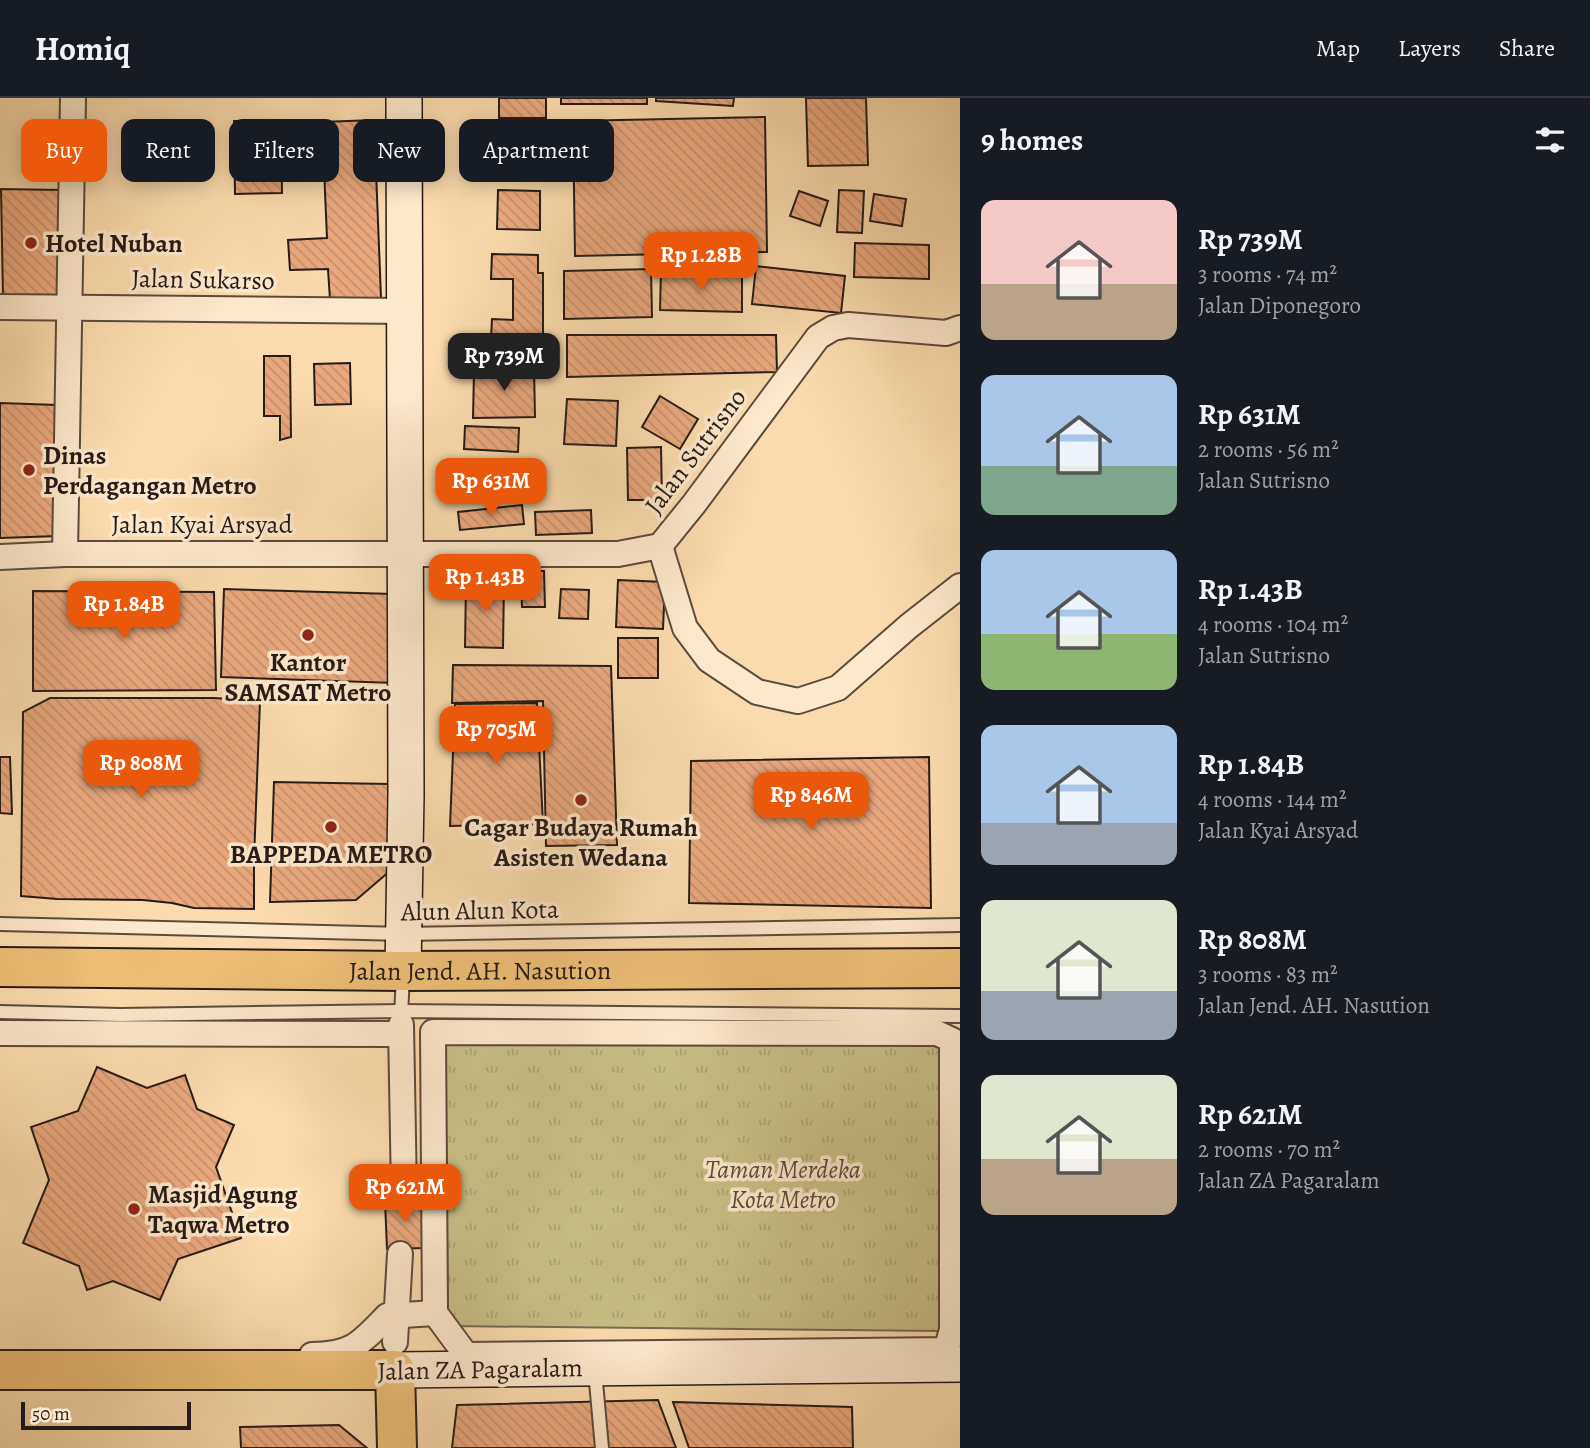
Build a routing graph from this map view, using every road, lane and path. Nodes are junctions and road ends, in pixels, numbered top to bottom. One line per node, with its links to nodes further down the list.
1 (73, 98): 4 (street)
2 (404, 98): 5 (street)
3 (0, 307): 4 (street, Jalan Sukarso)
4 (70, 307): 5 (street, Jalan Sukarso); 9 (street)
5 (405, 311): 8 (street)
6 (960, 328): 7 (street, Jalan Sutrisno)
7 (660, 546): 8 (street, Jalan Sutrisno); 11 (street)
8 (404, 553): 9 (street, Jalan Kyai Arsyad); 14 (street)
9 (65, 554): 10 (street, Jalan Kyai Arsyad)
10 (0, 557)
11 (960, 586)
12 (0, 924): 14 (lane, Alun Alun Kota)
13 (960, 925): 14 (lane, Alun Alun Kota)
14 (403, 953): 15 (main road, Jalan Jend. AH. Nasution); 16 (main road, Jalan Jend. AH. Nasution); 19 (lane)
15 (0, 967)
16 (960, 968)
17 (0, 1012): 19 (lane)
18 (960, 1016): 19 (lane)
19 (401, 1023): 20 (street); 21 (street)
20 (0, 1034)
21 (404, 1193)
22 (400, 1254): 24 (street)
23 (435, 1313): 23 (street); 24 (street)
24 (397, 1316): 25 (street); 26 (street)
25 (0, 1356)
26 (395, 1356): 28 (street, Jalan ZA Pagaralam); 29 (main road, Jalan ZA Pagaralam); 30 (main road)
27 (960, 1364): 28 (street, Jalan ZA Pagaralam)
28 (595, 1368): 31 (lane)
29 (0, 1370)
30 (397, 1448)
31 (602, 1448)

